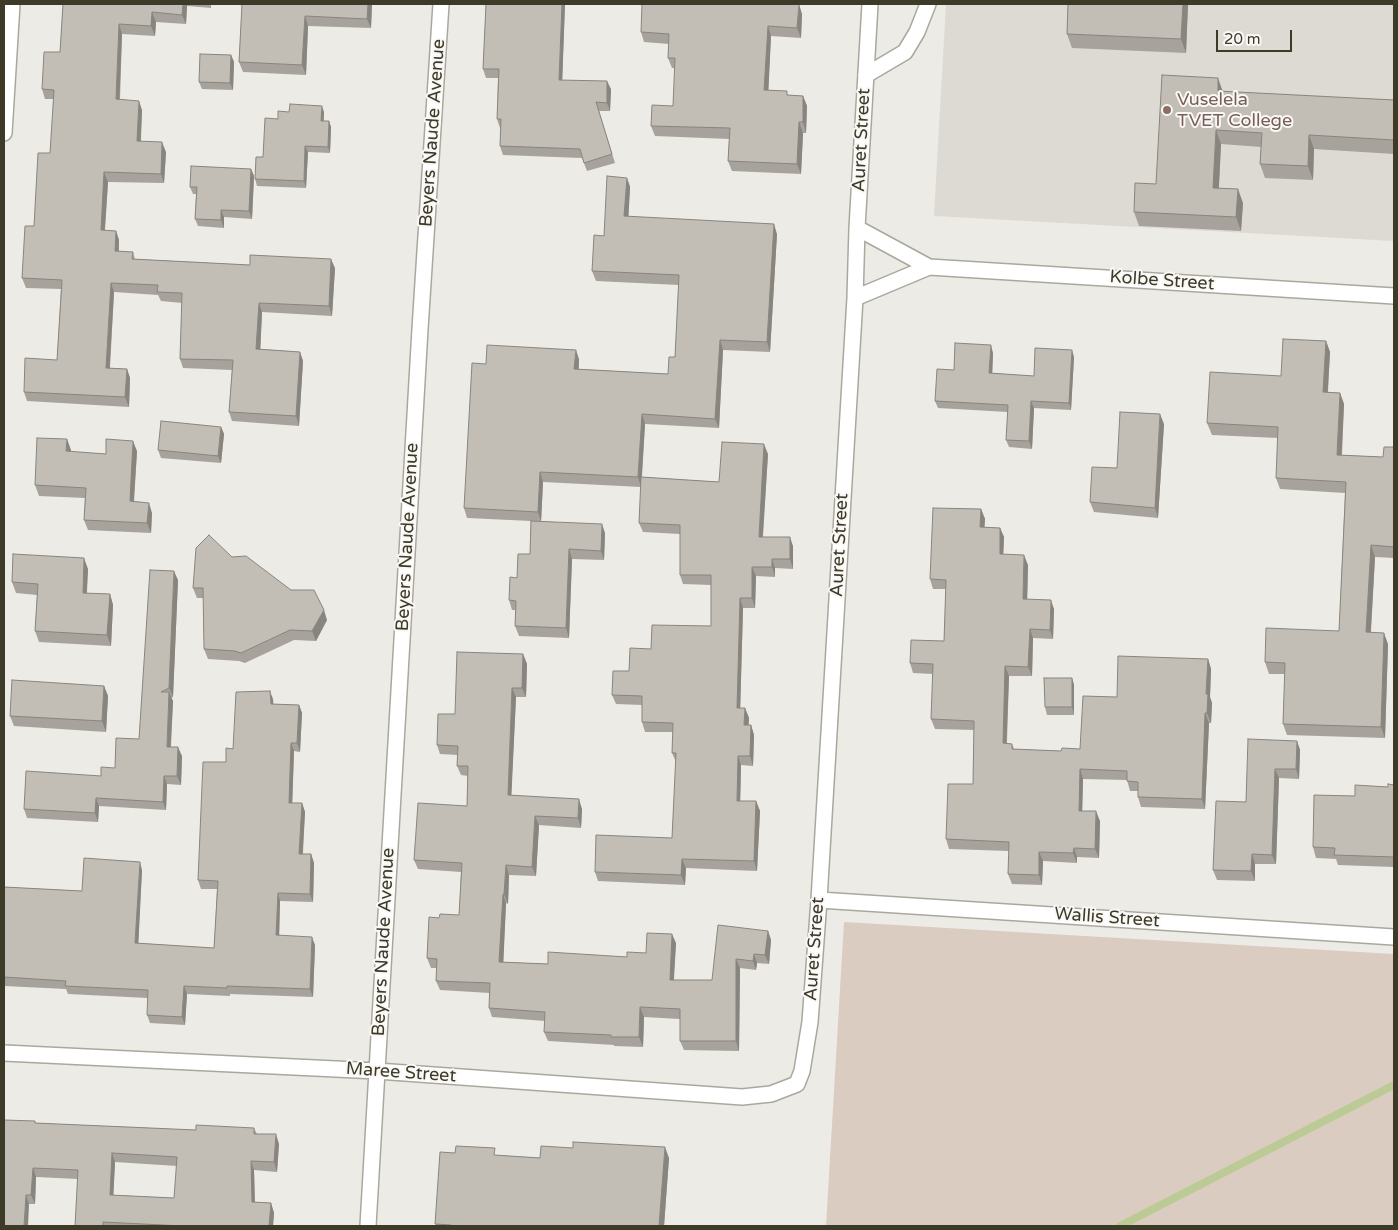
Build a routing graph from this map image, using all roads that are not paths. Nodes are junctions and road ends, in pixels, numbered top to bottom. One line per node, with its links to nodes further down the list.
1 (12, 4): 6 (street)
2 (441, 4): 14 (street, Beyers Naude Avenue)
3 (870, 4): 5 (street, Auret Street)
4 (928, 4): 5 (street)
5 (866, 75): 7 (street, Auret Street)
6 (4, 133)
7 (857, 228): 8 (street, Kolbe Street); 10 (street, Auret Street)
8 (929, 267): 9 (street, Kolbe Street); 10 (street, Kolbe Street)
9 (1394, 296)
10 (855, 298): 11 (street, Auret Street)
11 (819, 900): 12 (street, Wallis Street); 15 (street, Auret Street)
12 (1394, 937)
13 (4, 1053): 14 (street, Maree Street)
14 (377, 1071): 15 (street, Maree Street); 16 (street, Beyers Naude Avenue)
15 (797, 1084)
16 (368, 1226)

